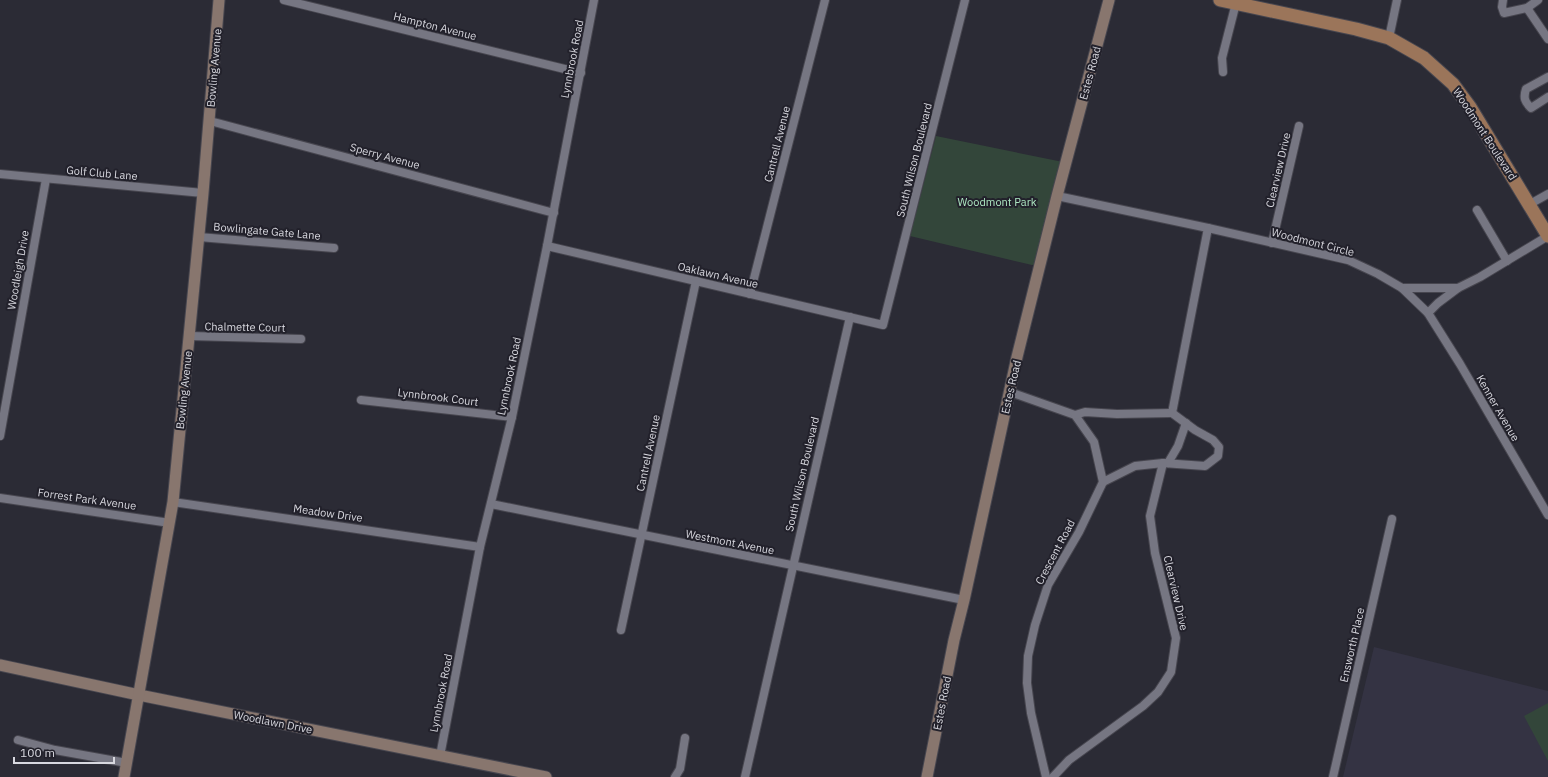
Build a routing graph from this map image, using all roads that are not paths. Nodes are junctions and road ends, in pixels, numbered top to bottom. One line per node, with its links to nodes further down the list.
1 (219, 0): 19 (street, Bowling Avenue)
2 (284, 0): 16 (street, Hampton Avenue)
3 (594, 0): 16 (street, Lynnbrook Road)
4 (824, 0): 39 (street, Cantrell Avenue)
5 (965, 0): 42 (street, South Wilson Boulevard)
6 (1109, 0): 25 (street, Estes Road)
7 (1220, 0): 11 (main road, Woodmont Boulevard)
8 (1397, 0): 13 (street)
9 (1503, 0): 12 (street)
10 (1538, 0): 12 (street)
11 (1236, 4): 13 (main road, Woodmont Boulevard); 15 (street)
12 (1527, 8): 14 (street)
13 (1389, 38): 26 (main road, Woodmont Boulevard)
14 (1548, 39)
15 (1223, 72)
16 (581, 73): 28 (street, Lynnbrook Road)
17 (1548, 77): 18 (street)
18 (1548, 97)
19 (210, 121): 23 (street, Bowling Avenue); 28 (street, Sperry Avenue)
20 (1299, 126): 32 (street, Clearview Drive)
21 (0, 174): 22 (street, Golf Club Lane)
22 (46, 179): 23 (street, Golf Club Lane); 51 (street, Woodleigh Drive)
23 (203, 193): 30 (street, Bowling Avenue)
24 (1548, 194): 26 (street)
25 (1057, 196): 29 (street, Woodmont Circle); 45 (street, Estes Road)
26 (1530, 204): 31 (main road, Woodmont Boulevard)
27 (1477, 210): 35 (street)
28 (554, 213): 33 (street, Lynnbrook Road)
29 (1208, 228): 32 (street, Woodmont Circle); 47 (street)
30 (199, 236): 34 (street, Bowlingate Gate Lane); 43 (street, Bowling Avenue)
31 (1548, 236): 35 (street)
32 (1272, 243): 37 (street, Woodmont Circle)
33 (548, 246): 36 (street, Oaklawn Avenue); 49 (street, Lynnbrook Road)
34 (334, 248)
35 (1507, 261): 38 (street)
36 (696, 281): 39 (street, Oaklawn Avenue); 60 (street, Cantrell Avenue)
37 (1402, 288): 38 (street); 40 (street, Kenner Avenue)
38 (1458, 288): 40 (street)
39 (750, 294): 41 (street, Oaklawn Avenue)
40 (1428, 313): 57 (street, Kenner Avenue)
41 (850, 317): 42 (street, Oaklawn Avenue); 62 (street, South Wilson Boulevard)
42 (883, 325)
43 (189, 336): 44 (street, Chalmette Court); 55 (street, Bowling Avenue)
44 (301, 339)
45 (1010, 392): 48 (street); 63 (street, Estes Road)
46 (361, 400): 49 (street, Lynnbrook Court)
47 (1172, 413): 48 (street); 50 (street)
48 (1075, 414): 53 (street)
49 (512, 417): 56 (street, Lynnbrook Road)
50 (1186, 423): 52 (street, Clearview Drive); 52 (street)
51 (0, 436)
52 (1166, 463): 53 (street); 77 (street, Clearview Drive)
53 (1103, 482): 76 (street, Crescent Road)
54 (0, 498): 59 (street, Forrest Park Avenue)
55 (173, 502): 59 (street, Bowling Avenue); 61 (street, Meadow Drive)
56 (491, 504): 60 (street, Westmont Avenue); 61 (street, Lynnbrook Road)
57 (1548, 515)
58 (1392, 519): 78 (street, Ensworth Place)
59 (170, 523): 66 (street, Bowling Avenue)
60 (642, 536): 62 (street, Westmont Avenue); 64 (street, Cantrell Avenue)
61 (480, 547): 69 (street, Lynnbrook Road)
62 (792, 565): 63 (street, Westmont Avenue); 74 (street, South Wilson Boulevard)
63 (964, 600): 75 (street, Estes Road)
64 (621, 630)
65 (0, 665): 66 (street, Woodlawn Drive)
66 (140, 695): 69 (street, Woodlawn Drive); 70 (street, Bowling Avenue)
67 (685, 738): 73 (street)
68 (18, 740): 70 (street)
69 (440, 756): 72 (street, Woodlawn Drive)
70 (127, 762): 71 (street, Bowling Avenue)
71 (124, 777)
72 (546, 777)
73 (675, 777)
74 (745, 777)
75 (927, 777)
76 (1046, 777)
77 (1053, 777)
78 (1333, 777)

